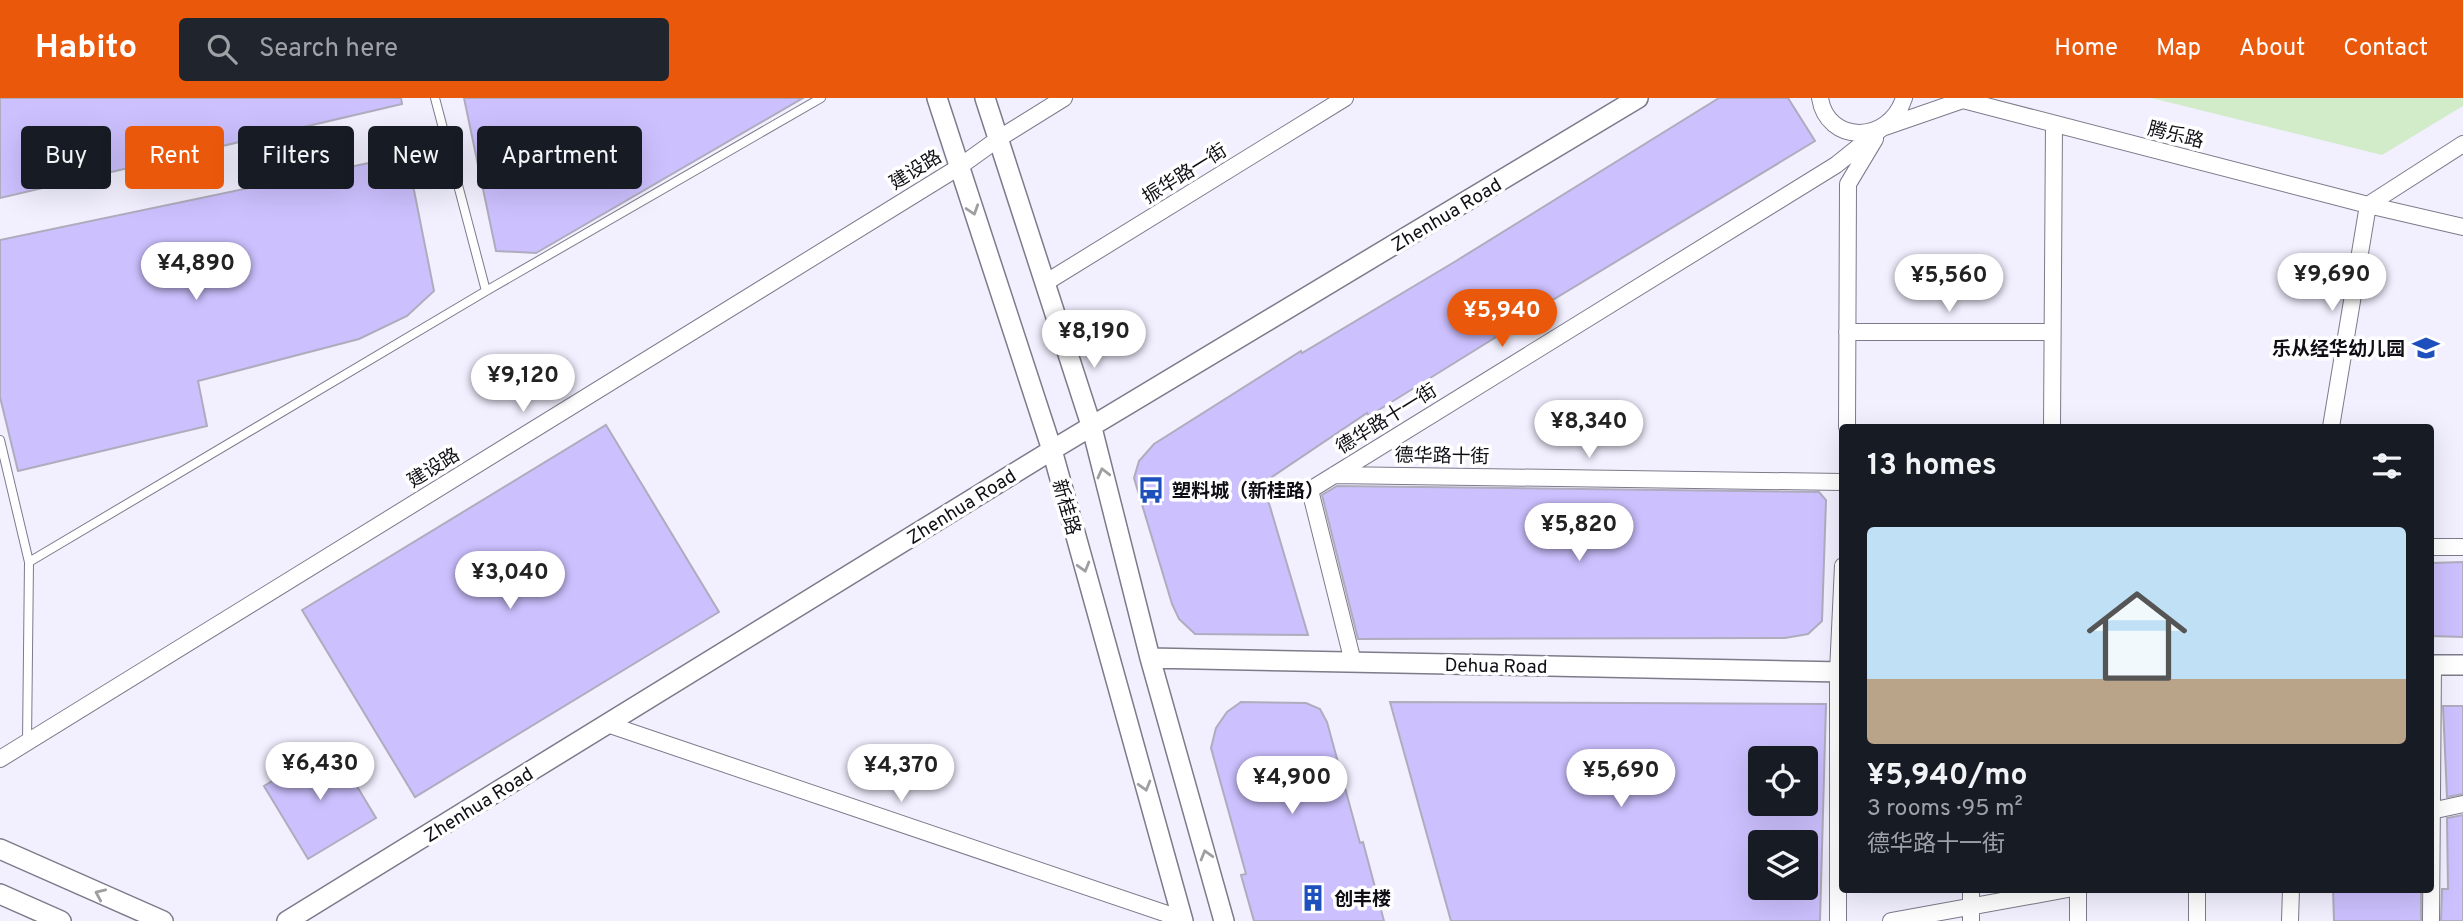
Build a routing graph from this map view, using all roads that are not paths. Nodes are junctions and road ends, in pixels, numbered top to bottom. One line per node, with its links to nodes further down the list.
1 (435, 98): 19 (lane)
2 (821, 98): 19 (lane)
3 (937, 98): 15 (street, 新桂路)
4 (985, 98): 13 (street)
5 (1064, 98): 13 (street, 建设路)
6 (1345, 98): 18 (street, 振华路一街)
7 (1820, 98): 12 (street)
8 (1904, 98): 12 (street)
9 (1961, 99): 11 (street, 腾乐路); 12 (street, 腾乐路)
10 (1631, 100): 25 (street, Zhenhua Road)
11 (2054, 124): 16 (street, 腾乐路); 21 (street)
12 (1881, 128): 20 (street); 28 (street, 德华路十一街)
13 (998, 139): 15 (street, 建设路); 18 (street)
14 (2463, 144): 16 (street)
15 (959, 167): 27 (street, 新桂路, one-way to 27); 39 (street, 建设路)
16 (2368, 205): 17 (street, 腾乐路); 24 (street)
17 (2463, 227)
18 (1045, 283): 25 (street)
19 (486, 291): 32 (lane)
20 (1847, 332): 21 (street); 22 (street)
21 (2051, 332): 23 (street)
22 (1847, 424)
23 (2052, 424)
24 (2332, 424)
25 (1092, 428): 27 (street, Zhenhua Road); 33 (street, one-way to 25)
26 (0, 440): 32 (lane)
27 (1052, 450): 38 (street, Zhenhua Road); 53 (street, 新桂路, one-way to 53)
28 (1334, 475): 29 (street, 德华路十街); 34 (street, 德华路十一街)
29 (1839, 482)
30 (2434, 547): 31 (street)
31 (2463, 547)
32 (29, 562): 39 (lane)
33 (1150, 658): 34 (street, Dehua Road); 57 (street, one-way to 33)
34 (1353, 662): 37 (street, Dehua Road)
35 (2434, 665): 36 (street)
36 (2463, 665)
37 (1839, 672)
38 (607, 724): 53 (street); 56 (street, Zhenhua Road)
39 (27, 742): 40 (street, 建设路)
40 (0, 759)
41 (1839, 796): 58 (street)
42 (2463, 804): 43 (street)
43 (2434, 810)
44 (0, 849): 55 (street, one-way to 44)
45 (1971, 893): 52 (street)
46 (2052, 893): 52 (street)
47 (2078, 893): 60 (street)
48 (2197, 893): 61 (street)
49 (2291, 893): 62 (street)
50 (2431, 893): 63 (street)
51 (0, 894): 54 (street)
52 (1971, 914): 59 (street)
53 (1183, 920)
54 (61, 921)
55 (163, 921)
56 (287, 921)
57 (1224, 921)
58 (1838, 921)
59 (1891, 921)
60 (2078, 921)
61 (2197, 921)
62 (2290, 921)
63 (2431, 921)

